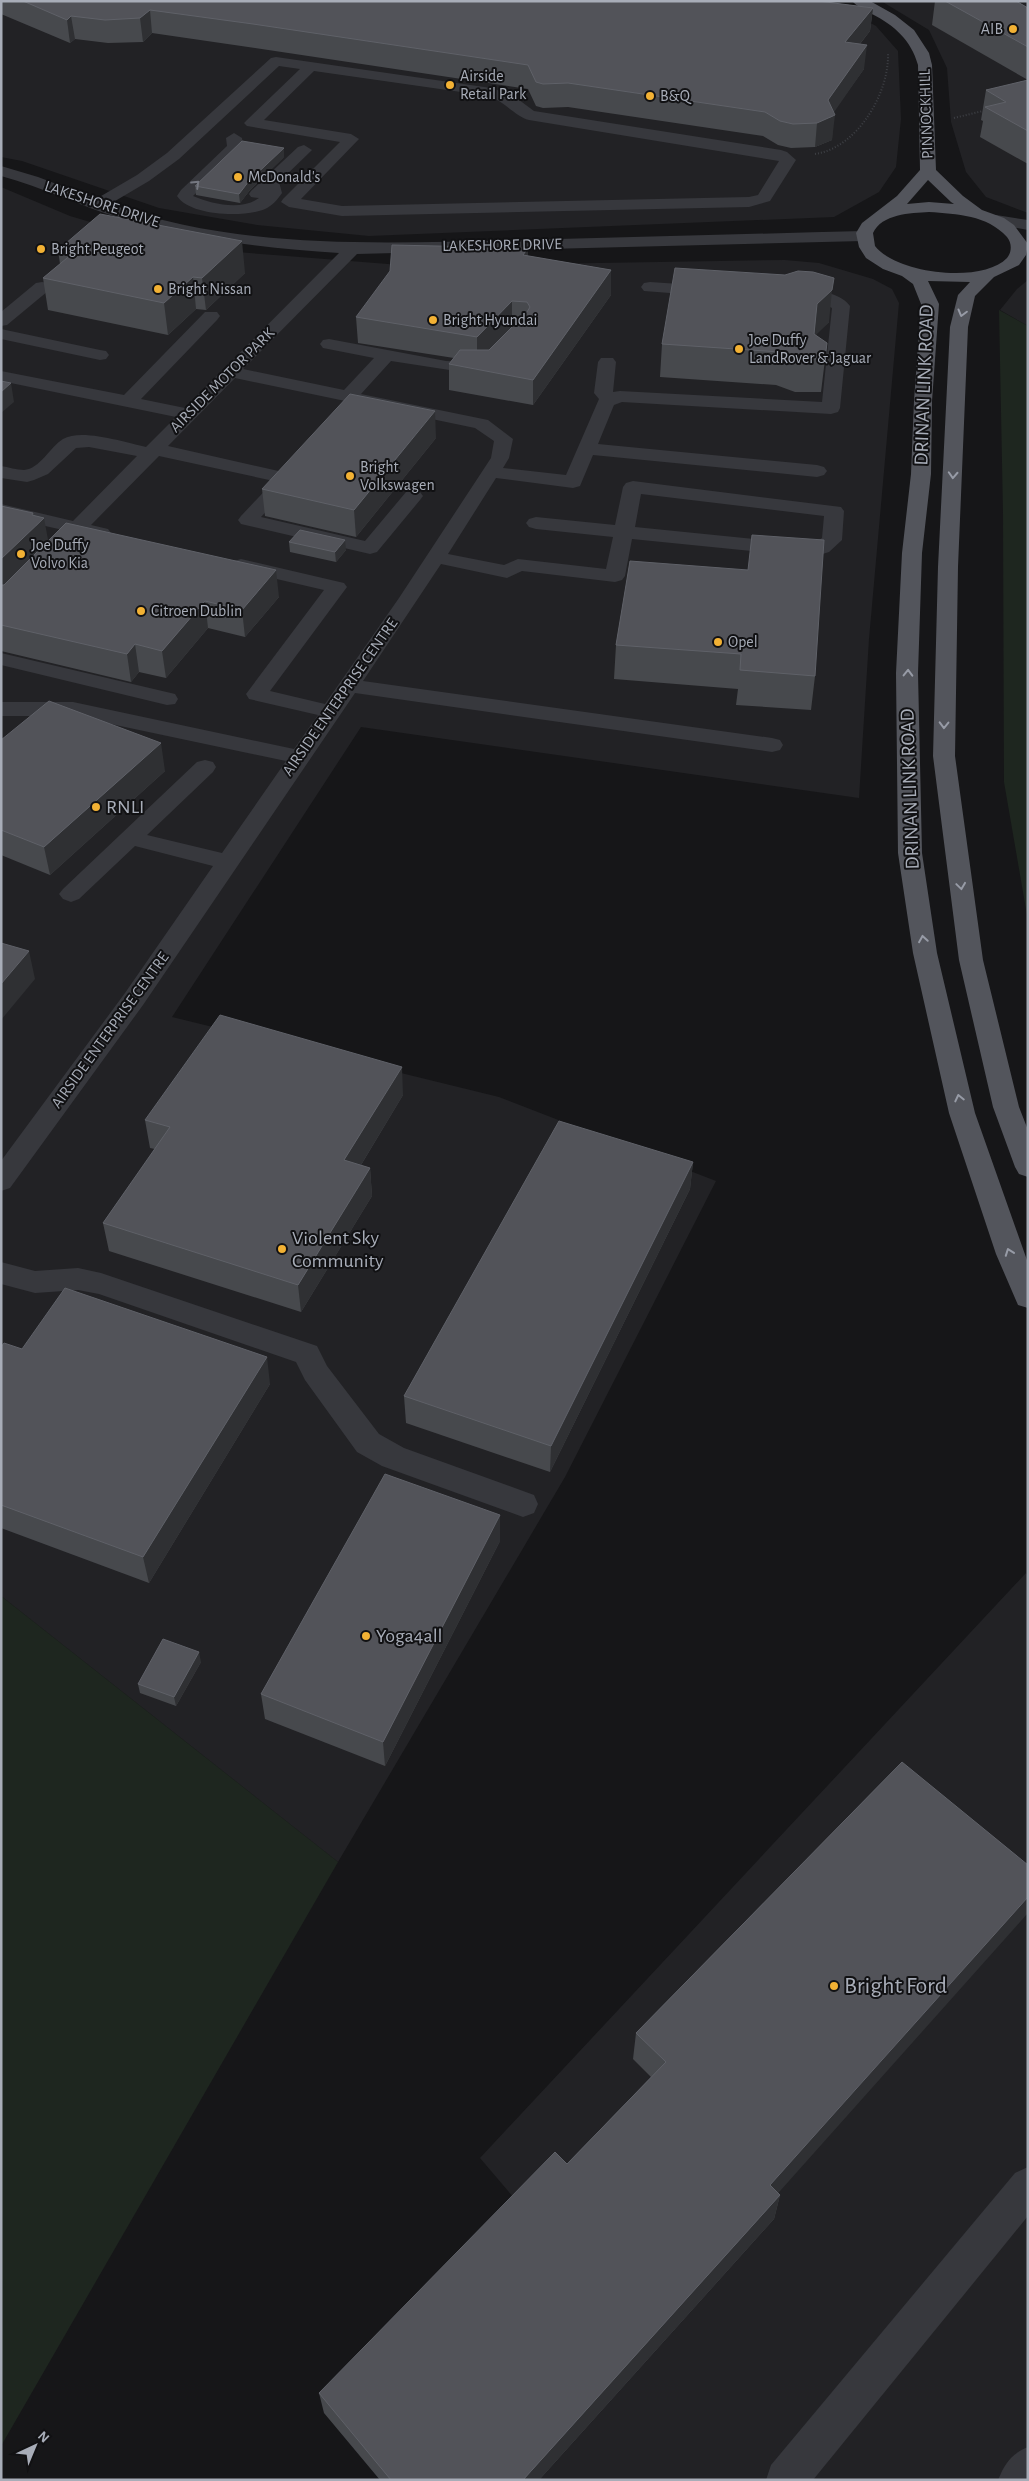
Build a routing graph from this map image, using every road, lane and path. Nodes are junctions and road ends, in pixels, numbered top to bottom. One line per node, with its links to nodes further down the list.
1 (859, 1): 2 (main road, PINNOCKHILL)
2 (906, 30): 8 (path); 10 (main road, PINNOCKHILL)
3 (311, 66): 8 (street); 8 (street); 11 (street)
4 (987, 110): 5 (path)
5 (949, 119)
6 (234, 138): 7 (street, one-way to 6)
7 (304, 150)
8 (784, 158)
9 (1, 171): 11 (street, LAKESHORE DRIVE)
10 (928, 171): 12 (main road, PINNOCKHILL); 13 (main road, PINNOCKHILL)
11 (96, 205): 17 (street, LAKESHORE DRIVE)
12 (976, 213): 13 (main road); 14 (main road)
13 (884, 215): 16 (main road, PINNOCKHILL)
14 (996, 220): 15 (street); 18 (main road)
15 (1028, 225)
16 (863, 236): 17 (street, LAKESHORE DRIVE); 19 (main road)
17 (352, 249): 33 (street, AIRSIDE MOTOR PARK)
18 (1021, 258): 20 (main road)
19 (908, 272): 20 (main road); 68 (main road, DRINAN LINK ROAD, one-way to 19)
20 (988, 274): 65 (main road, DRINAN LINK ROAD, one-way to 65)
21 (42, 287): 26 (street)
22 (650, 287): 23 (street)
23 (729, 292)
24 (778, 295): 36 (street)
25 (211, 316): 37 (street)
26 (1, 321)
27 (1, 334): 29 (street)
28 (329, 344): 30 (street)
29 (100, 355)
30 (387, 355): 31 (street); 35 (street)
31 (494, 358)
32 (607, 362): 36 (street)
33 (230, 372): 35 (street, AIRSIDE ENTERPRISE CENTRE); 38 (street, AIRSIDE MOTOR PARK)
34 (1, 376): 37 (street)
35 (353, 398): 39 (street); 44 (street, AIRSIDE ENTERPRISE CENTRE)
36 (610, 400): 40 (street)
37 (127, 403): 38 (street)
38 (188, 414): 41 (street, AIRSIDE MOTOR PARK)
39 (341, 418)
40 (587, 449): 42 (street); 44 (street)
41 (152, 451): 43 (street); 45 (street); 48 (street, AIRSIDE MOTOR PARK)
42 (817, 470)
43 (1, 472)
44 (491, 472): 52 (street, AIRSIDE ENTERPRISE CENTRE)
45 (412, 496)
46 (1, 510): 48 (street)
47 (536, 523): 49 (street)
48 (77, 527): 50 (street); 51 (street, AIRSIDE MOTOR PARK)
49 (625, 532): 49 (street); 52 (street)
50 (116, 536)
51 (52, 554)
52 (436, 557): 55 (street, AIRSIDE ENTERPRISE CENTRE)
53 (222, 560): 58 (street)
54 (1, 659): 56 (street)
55 (349, 686): 58 (street, AIRSIDE ENTERPRISE CENTRE); 59 (street)
56 (167, 699)
57 (1, 709): 60 (street)
58 (330, 712): 60 (street, AIRSIDE ENTERPRISE CENTRE)
59 (772, 745)
60 (299, 757): 63 (street, AIRSIDE ENTERPRISE CENTRE)
61 (205, 767): 62 (street)
62 (130, 838): 63 (street); 64 (street)
63 (227, 862): 66 (street, AIRSIDE ENTERPRISE CENTRE)
64 (71, 894)
65 (1028, 1167)
66 (1, 1181)
67 (1, 1273): 69 (street)
68 (1028, 1297)
69 (523, 1504)
70 (1028, 2186): 72 (street)
71 (1028, 2467): 73 (street)
72 (786, 2480)
73 (1018, 2480)

